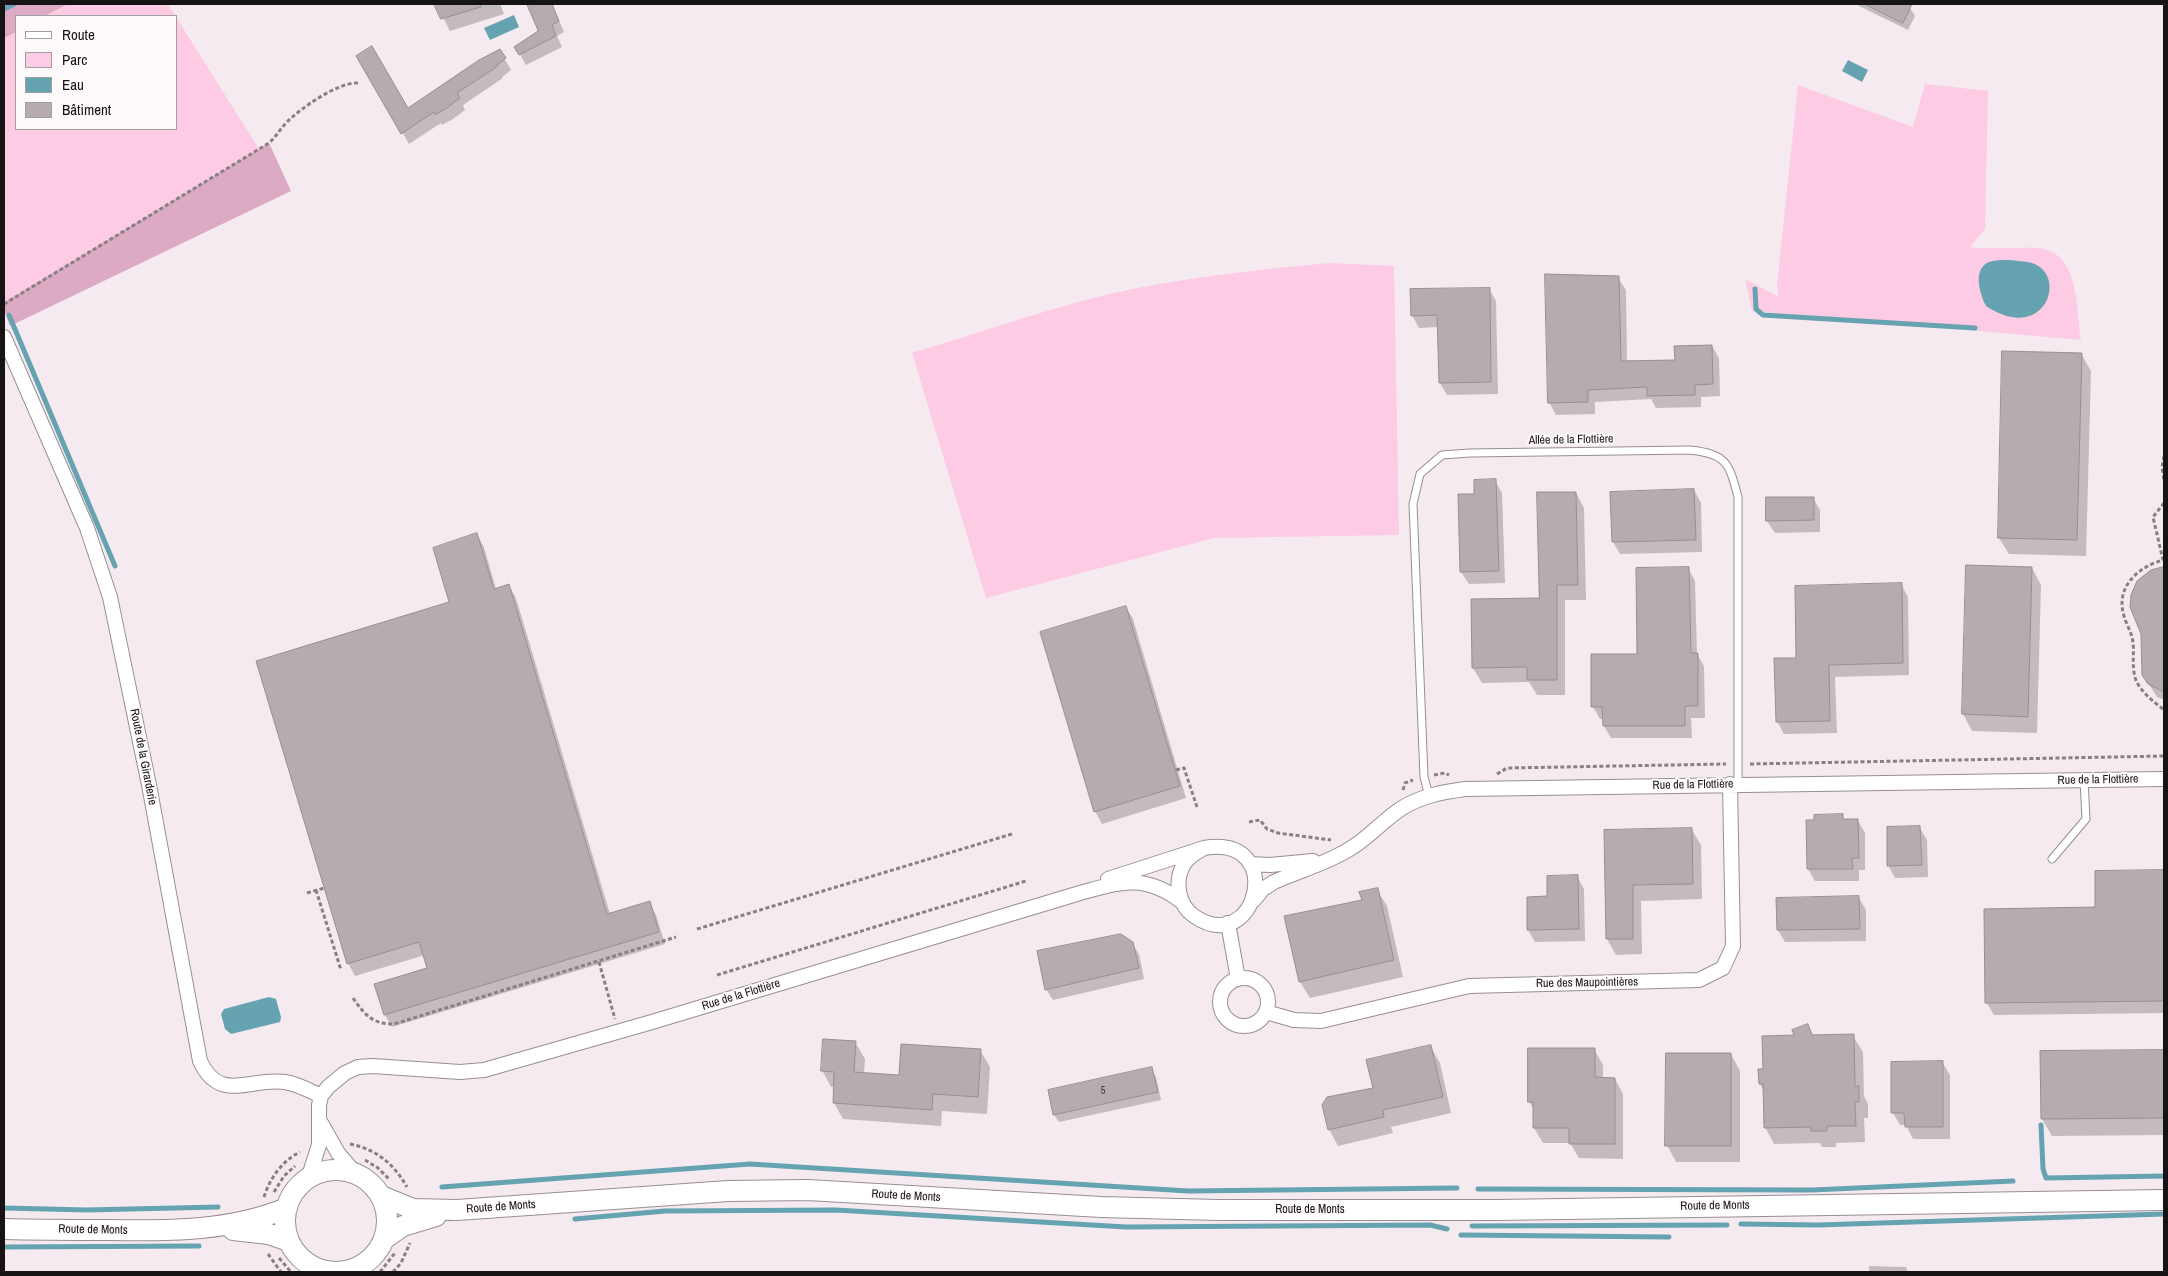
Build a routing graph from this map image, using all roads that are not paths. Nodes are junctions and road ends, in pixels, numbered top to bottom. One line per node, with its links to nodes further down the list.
1 (4, 337): 16 (street, Route de la Girarderie)
2 (2164, 779): 3 (street, Rue de la Flottière)
3 (2084, 780): 4 (street, Rue de la Flottière); 8 (lane)
4 (1734, 784): 5 (street, Rue de la Flottière); 5 (lane, Allée de la Flottière); 15 (street, Rue des Maupointières)
5 (1429, 796): 7 (street, Rue de la Flottière)
6 (1204, 848): 9 (street); 10 (street); 12 (street)
7 (1347, 851): 9 (street); 11 (street, Rue de la Flottière)
8 (2052, 859)
9 (1250, 864): 11 (street)
10 (1093, 890): 12 (street, Rue de la Flottière); 16 (street, Rue de la Flottière)
11 (1254, 900): 13 (street)
12 (1182, 902): 13 (street)
13 (1228, 923): 14 (street)
14 (1238, 979): 15 (street); 15 (street)
15 (1266, 1012)
16 (321, 1096): 17 (street)
17 (319, 1118): 18 (street); 19 (street)
18 (356, 1174): 19 (main road); 20 (main road)
19 (308, 1179): 22 (main road)
20 (380, 1196): 23 (main road, Route de Monts); 26 (main road)
21 (2164, 1200): 23 (main road, Route de Monts)
22 (287, 1208): 24 (main road, Route de Monts); 27 (main road)
23 (458, 1210): 26 (main road, Route de Monts)
24 (212, 1228): 25 (main road, Route de Monts); 27 (main road, Route de Monts)
25 (4, 1229)
26 (384, 1239): 29 (main road)
27 (290, 1241): 28 (main road)
28 (313, 1269): 29 (main road)
29 (359, 1269)

